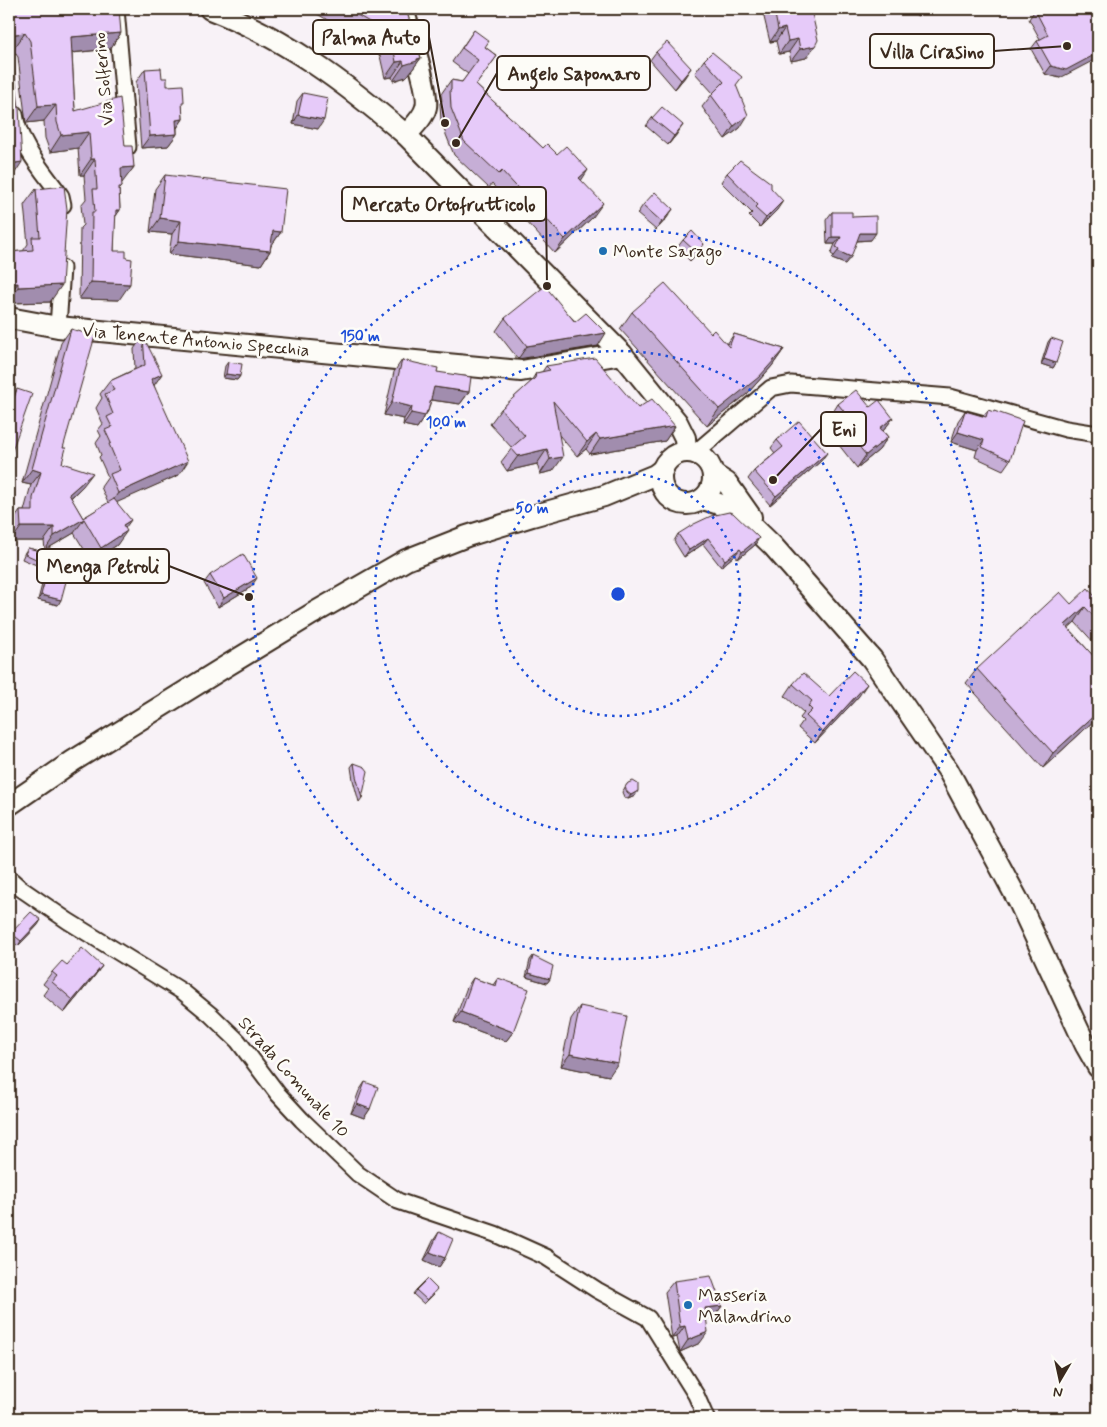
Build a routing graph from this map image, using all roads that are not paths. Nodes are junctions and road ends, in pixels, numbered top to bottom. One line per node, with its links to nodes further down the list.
1 (116, 9): 6 (street, Via Solferino)
2 (210, 9): 5 (main road)
3 (403, 9): 5 (main road)
4 (13, 96): 7 (street)
5 (406, 135): 11 (main road)
6 (128, 147)
7 (66, 218)
8 (63, 258): 10 (street)
9 (9, 318): 10 (main road, Via Tenente Antonio Specchia)
10 (58, 327): 11 (main road, Via Tenente Antonio Specchia)
11 (622, 354): 13 (main road)
12 (1098, 434): 13 (street)
13 (679, 458): 14 (main road); 15 (main road); 16 (main road)
14 (713, 474): 17 (main road); 18 (main road)
15 (604, 496): 16 (main road); 19 (main road)
16 (669, 496): 17 (main road)
17 (703, 499): 18 (main road)
18 (773, 546): 21 (main road)
19 (9, 805)
20 (9, 878): 22 (street, Strada Comunale 10)
21 (1098, 1067)
22 (706, 1418)

